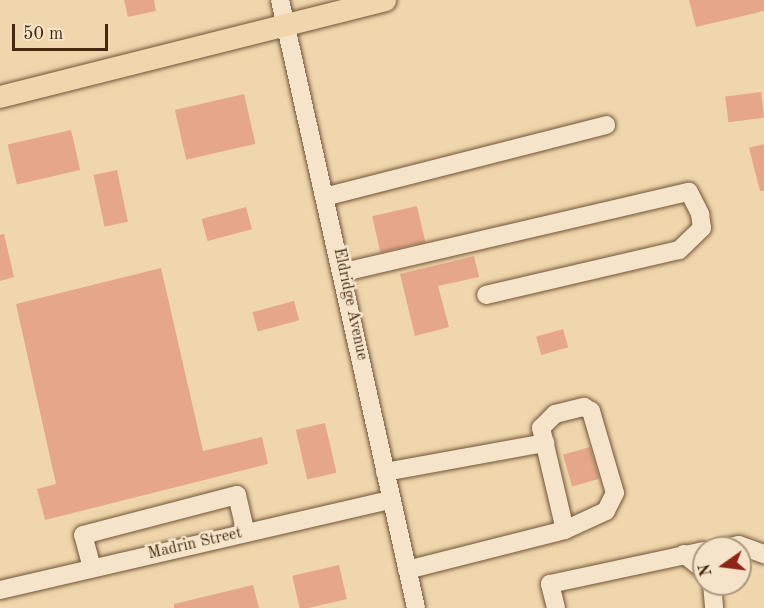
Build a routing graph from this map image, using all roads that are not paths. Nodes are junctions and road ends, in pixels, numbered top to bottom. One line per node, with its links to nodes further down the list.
1 (280, 0): 3 (street, Eldridge Avenue)
2 (383, 0): 3 (main road)
3 (287, 27): 4 (main road); 6 (street, Eldridge Avenue)
4 (0, 97)
5 (606, 125): 6 (street)
6 (328, 196): 7 (street, Eldridge Avenue)
7 (344, 273): 8 (street); 10 (street, Eldridge Avenue)
8 (486, 295)
9 (544, 443): 10 (street); 12 (street); 12 (street)
10 (385, 472): 11 (street, Eldridge Avenue)
11 (391, 500): 13 (street, Madrin Street); 18 (street, Eldridge Avenue)
12 (565, 530): 18 (street)
13 (246, 533): 17 (street, Madrin Street); 17 (street)
14 (692, 553): 15 (street)
15 (684, 554): 16 (street); 21 (street)
16 (692, 560)
17 (92, 568): 19 (street, Madrin Street)
18 (408, 570): 20 (street, Eldridge Avenue)
19 (0, 590)
20 (416, 608)
21 (556, 608)

